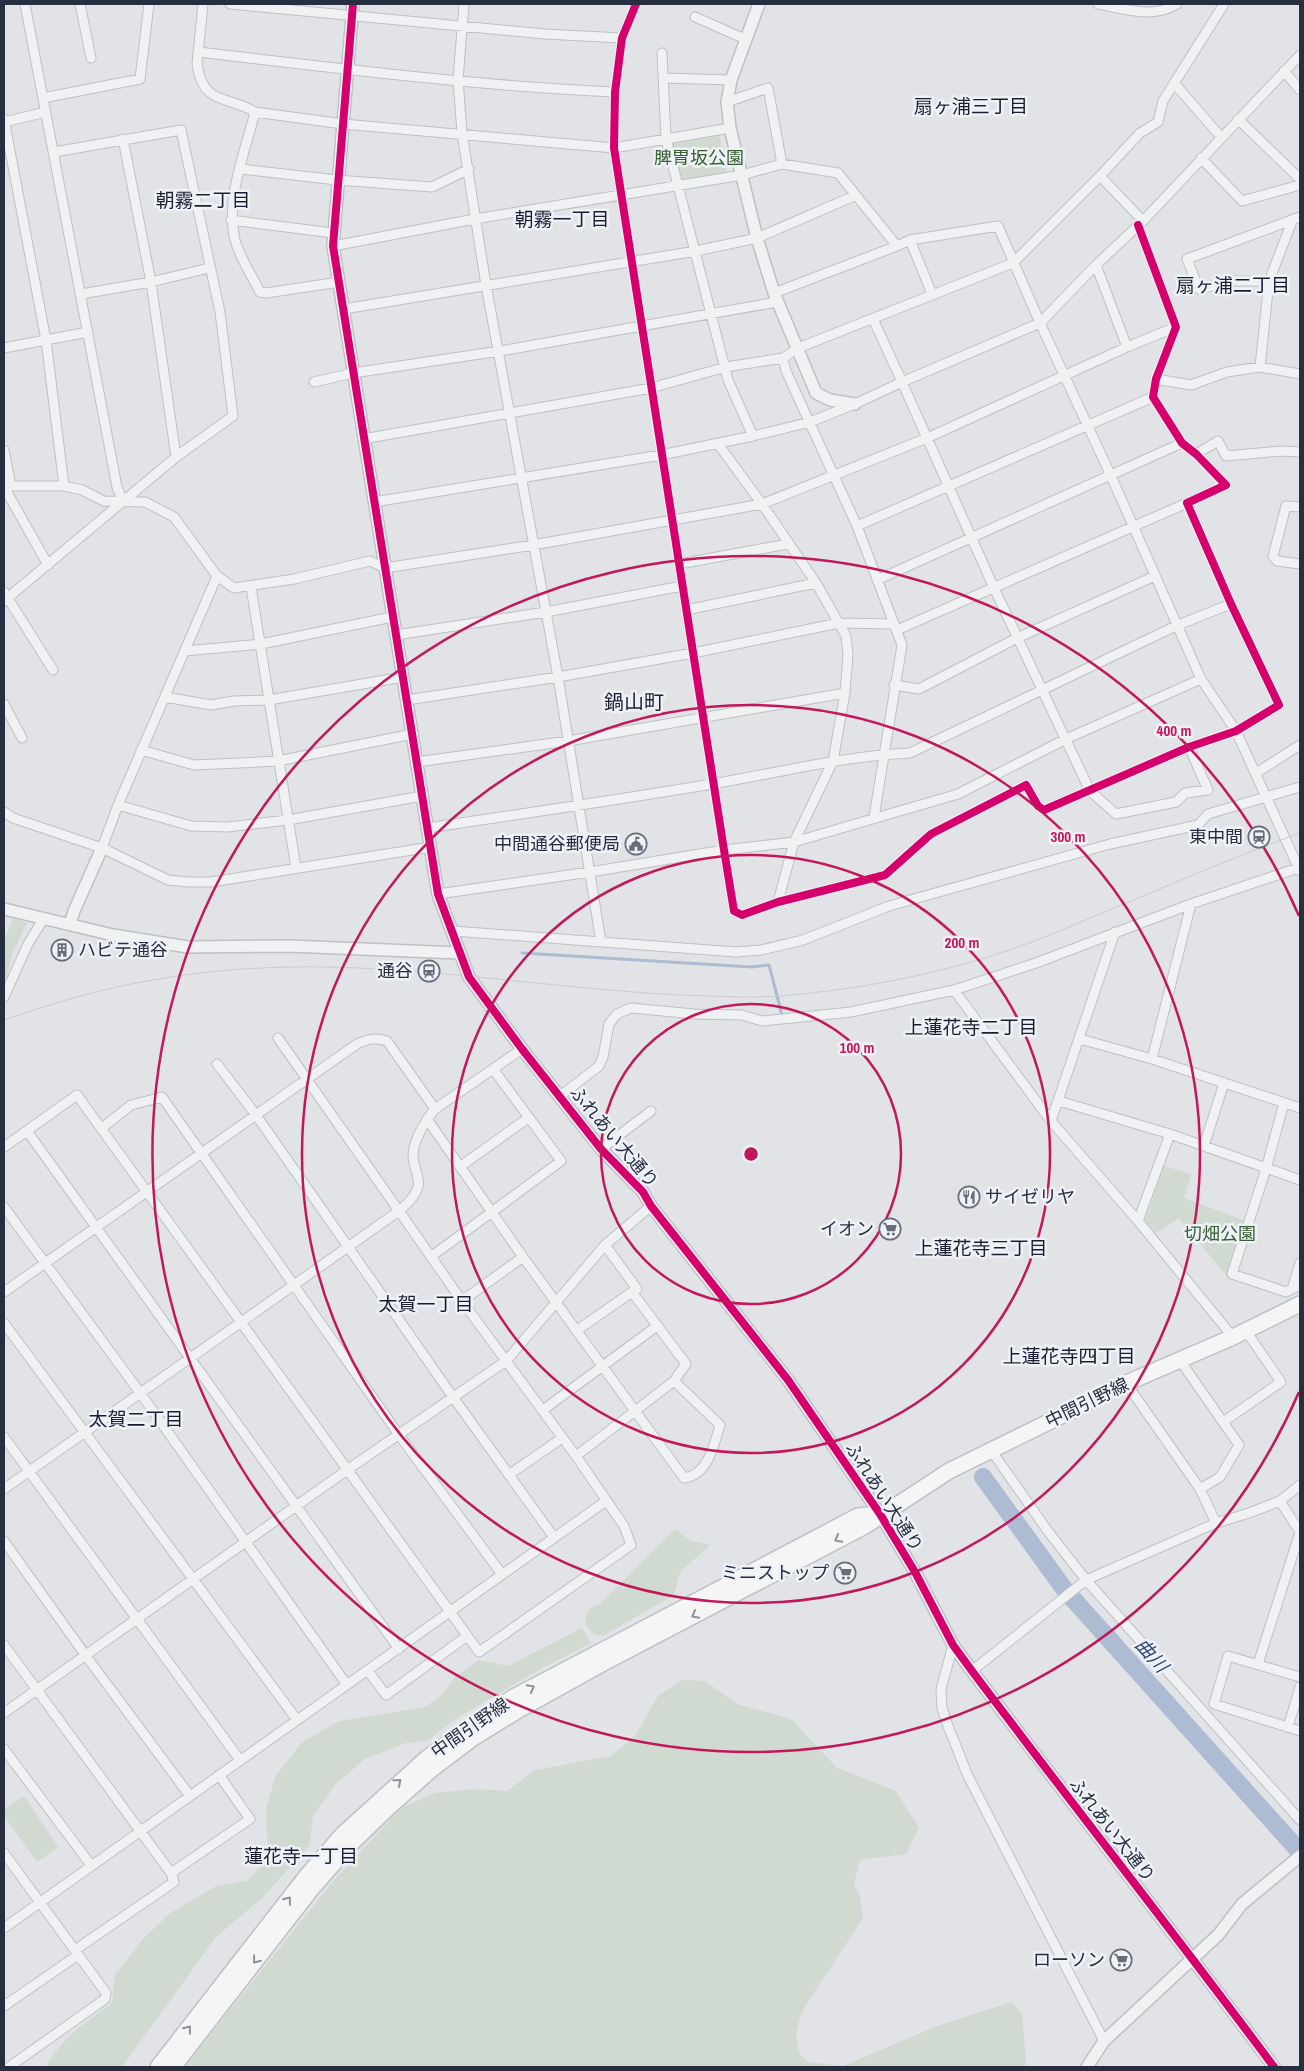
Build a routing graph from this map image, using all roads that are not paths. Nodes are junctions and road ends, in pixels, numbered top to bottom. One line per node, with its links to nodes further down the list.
1 (25, 4): 30 (street)
2 (80, 4): 21 (street)
3 (149, 4): 30 (street)
4 (203, 4): 18 (street)
5 (230, 4): 13 (street)
6 (353, 4): 13 (street, ふれあい大通り)
7 (464, 4): 15 (street)
8 (636, 4): 16 (street)
9 (759, 4): 17 (street)
10 (1098, 4): 11 (street)
11 (1177, 4)
12 (1224, 4): 27 (street)
13 (352, 16): 15 (street); 22 (street, ふれあい大通り)
14 (695, 17): 17 (street)
15 (462, 26): 16 (street); 25 (street)
16 (622, 38): 29 (street)
17 (745, 39): 26 (street)
18 (198, 52): 22 (street); 33 (street)
19 (662, 53): 24 (street)
20 (1300, 55): 23 (street)
21 (91, 58)
22 (348, 70): 25 (street); 36 (street, ふれあい大通り)
23 (1284, 71): 28 (street); 34 (street)
24 (663, 78): 26 (street); 40 (street)
25 (458, 80): 29 (street); 38 (street)
26 (731, 80): 31 (street)
27 (1174, 83): 39 (street); 49 (street)
28 (1300, 90)
29 (615, 92): 42 (street)
30 (43, 98): 32 (street)
31 (727, 102): 37 (street); 45 (street)
32 (46, 112): 35 (street); 43 (street)
33 (255, 112): 36 (street); 46 (street)
34 (1238, 119): 39 (street); 50 (street)
35 (4, 121): 84 (street)
36 (343, 124): 38 (street); 51 (street, ふれあい大通り)
37 (730, 128): 40 (street); 48 (street)
38 (462, 133): 42 (street); 47 (street)
39 (1222, 137): 44 (street)
40 (666, 138): 42 (street); 52 (street)
41 (123, 140): 43 (street); 69 (street); 71 (street)
42 (614, 148): 54 (street)
43 (54, 152): 74 (street)
44 (1201, 158): 53 (street); 59 (street)
45 (782, 164): 48 (street); 55 (street)
46 (240, 169): 51 (street); 58 (street)
47 (469, 169): 51 (street); 57 (street)
48 (742, 175): 52 (street); 61 (street)
49 (1100, 176): 59 (street); 67 (street)
50 (1300, 179)
51 (337, 180): 60 (street, ふれあい大通り)
52 (678, 185): 54 (street); 65 (street)
53 (1300, 185)
54 (620, 196): 57 (street); 66 (street)
55 (854, 196): 61 (street); 64 (street)
56 (1297, 218): 70 (street); 70 (street)
57 (475, 219): 63 (street); 73 (street)
58 (232, 220): 60 (street); 72 (street)
59 (1140, 223): 68 (street); 82 (street)
60 (334, 232): 63 (street, ふれあい大通り)
61 (757, 238): 65 (street); 76 (street)
62 (910, 240): 64 (street); 67 (street); 75 (street)
63 (333, 246): 72 (street, ふれあい大通り)
64 (896, 246): 76 (street)
65 (696, 251): 66 (street); 78 (street)
66 (630, 261): 73 (street); 81 (street)
67 (1013, 263): 75 (street); 80 (street)
68 (1096, 265): 80 (street); 85 (street)
69 (210, 268): 71 (street); 113 (street)
70 (1269, 281): 91 (street)
71 (151, 282): 74 (street); 113 (street)
72 (339, 282): 77 (street, ふれあい大通り)
73 (486, 285): 77 (street); 88 (street)
74 (81, 294): 83 (street)
75 (932, 294): 79 (street)
76 (775, 298): 78 (street); 87 (street)
77 (344, 308): 92 (street, ふれあい大通り)
78 (712, 314): 81 (street); 90 (street)
79 (872, 319): 87 (street); 97 (street)
80 (1040, 323): 94 (street); 97 (street)
81 (641, 326): 88 (street); 98 (street)
82 (1176, 327): 85 (street); 95 (street)
83 (88, 332): 84 (street); 120 (street)
84 (46, 340): 86 (street); 118 (street)
85 (1126, 347): 94 (street)
86 (4, 348)
87 (798, 348): 89 (street); 100 (street)
88 (500, 352): 92 (street); 101 (street)
89 (783, 358): 90 (street); 102 (street)
90 (726, 367): 98 (street); 104 (street)
91 (1260, 367): 93 (street); 95 (street)
92 (353, 373): 96 (street); 106 (street, ふれあい大通り)
93 (1300, 374)
94 (1064, 377): 103 (street); 105 (street)
95 (1156, 379): 99 (street)
96 (314, 382)
97 (902, 382): 100 (street); 105 (street)
98 (651, 388): 101 (street); 112 (street)
99 (1153, 398): 103 (street); 107 (street)
100 (855, 404): 102 (street)
101 (511, 414): 106 (street); 116 (street)
102 (810, 422): 104 (street); 114 (street)
103 (1087, 426): 115 (street); 119 (street)
104 (753, 436): 108 (street)
105 (927, 438): 114 (street); 119 (street)
106 (363, 439): 121 (street, ふれあい大通り)
107 (1182, 443): 111 (street); 115 (street)
108 (718, 444): 112 (street); 123 (street)
109 (4, 450): 117 (street)
110 (1300, 452): 111 (street)
111 (1196, 454): 122 (street)
112 (661, 455): 116 (street); 125 (street)
113 (176, 457): 120 (street)
114 (836, 476): 123 (street); 126 (street)
115 (1111, 476): 127 (street); 128 (street)
116 (522, 478): 121 (street); 130 (street)
117 (6, 486): 118 (street); 133 (street)
118 (64, 486): 120 (street)
119 (949, 487): 126 (street); 128 (street)
120 (123, 502): 133 (street); 135 (street)
121 (374, 502): 134 (street, ふれあい大通り)
122 (1187, 503): 127 (street); 143 (street)
123 (762, 504): 125 (street); 129 (street)
124 (1300, 507): 132 (street)
125 (672, 520): 130 (street); 131 (street)
126 (857, 526): 137 (street)
127 (1133, 526): 136 (street); 141 (street)
128 (972, 538): 137 (street); 141 (street)
129 (788, 544): 131 (street); 138 (street)
130 (533, 545): 134 (street); 145 (street)
131 (679, 564): 139 (street)
132 (1300, 564)
133 (48, 565): 142 (street)
134 (385, 568): 140 (street); 146 (street, ふれあい大通り)
135 (217, 576): 140 (street); 153 (street)
136 (1155, 576): 148 (street); 151 (street)
137 (878, 580): 149 (street)
138 (816, 583): 144 (street); 147 (street)
139 (682, 586): 144 (street); 145 (street)
140 (251, 587): 152 (street)
141 (994, 588): 149 (street); 151 (street)
142 (5, 597): 155 (street)
143 (1231, 604): 148 (street); 167 (street)
144 (686, 610): 154 (street)
145 (546, 612): 150 (street); 157 (street)
146 (392, 617): 150 (street, ふれあい大通り); 152 (street)
147 (839, 623): 149 (street); 154 (street); 161 (street)
148 (1178, 625): 158 (street); 160 (street)
149 (895, 627): 159 (street)
150 (396, 634): 156 (street, ふれあい大通り)
151 (1017, 638): 159 (street); 160 (street)
152 (260, 644): 153 (street); 163 (street)
153 (184, 652): 162 (street)
154 (694, 652): 157 (street); 166 (street)
155 (53, 670)
156 (403, 677): 163 (street); 164 (street, ふれあい大通り)
157 (558, 677): 164 (street); 171 (street)
158 (1202, 678): 167 (street); 170 (street)
159 (894, 685): 175 (street)
160 (1042, 689): 170 (street); 175 (street)
161 (845, 693): 166 (street); 177 (street)
162 (165, 697): 163 (street); 174 (street)
163 (269, 700): 176 (street)
164 (407, 700): 168 (street, ふれあい大通り)
165 (4, 704): 169 (street)
166 (704, 718): 171 (street); 180 (street)
167 (1236, 731): 173 (street); 179 (street)
168 (413, 734): 176 (street); 178 (street, ふれあい大通り)
169 (22, 738)
170 (1066, 739): 182 (street); 188 (street)
171 (568, 741): 178 (street); 186 (street)
172 (1300, 745): 179 (street)
173 (1189, 747): 182 (street); 182 (street)
174 (141, 750): 176 (street); 185 (street)
175 (884, 754): 177 (street); 188 (street)
176 (278, 760): 189 (street)
177 (833, 761): 180 (street); 191 (street)
178 (417, 762): 183 (street, ふれあい大通り)
179 (1256, 773): 184 (street)
180 (714, 784): 186 (street); 194 (street)
181 (1300, 786): 184 (street)
182 (1090, 791): 199 (street)
183 (422, 796): 189 (street); 190 (street, ふれあい大通り)
184 (1265, 796): 196 (street); 206 (street)
185 (118, 805): 189 (street); 193 (street)
186 (579, 806): 190 (street); 197 (street)
187 (4, 812): 193 (street)
188 (874, 817): 191 (street)
189 (288, 820): 195 (street)
190 (427, 828): 192 (street, ふれあい大通り)
191 (794, 842): 194 (street); 199 (street)
192 (431, 847): 195 (street); 198 (street, ふれあい大通り)
193 (102, 848): 195 (street); 203 (street)
194 (724, 850): 197 (street); 199 (street)
195 (296, 868)
196 (1299, 870): 200 (street)
197 (590, 872): 198 (street); 206 (street)
198 (438, 894): 204 (street, ふれあい大通り)
199 (778, 902)
200 (1191, 904): 205 (street); 213 (street)
201 (4, 909): 202 (street)
202 (44, 918): 203 (street); 209 (street)
203 (70, 924): 207 (street)
204 (453, 931): 206 (street); 207 (street, ふれあい大通り)
205 (1115, 932): 208 (street); 211 (street)
206 (601, 942)
207 (459, 952): 212 (street, ふれあい大通り)
208 (954, 990): 218 (street); 227 (street)
209 (4, 997)
210 (278, 1038): 216 (street)
211 (1080, 1039): 213 (street); 219 (street)
212 (522, 1049): 215 (street); 218 (street, ふれあい大通り)
213 (1152, 1059): 217 (street)
214 (217, 1064): 224 (street)
215 (493, 1069): 222 (street); 225 (street)
216 (308, 1079): 222 (street); 224 (street); 241 (street)
217 (1224, 1083): 220 (street); 231 (street)
218 (560, 1096): 233 (street, ふれあい大通り)
219 (1059, 1101): 227 (street); 230 (street)
220 (1284, 1103): 221 (street); 236 (street)
221 (1300, 1108)
222 (435, 1109): 226 (street)
223 (651, 1111): 233 (street)
224 (256, 1115): 234 (street); 246 (street)
225 (528, 1118): 235 (street); 242 (street)
226 (427, 1119): 235 (street); 241 (street)
227 (1051, 1121): 243 (street)
228 (102, 1128): 229 (street); 234 (street); 238 (street)
229 (27, 1131): 232 (street); 244 (street)
230 (1170, 1134): 231 (street); 243 (street)
231 (1204, 1146): 236 (street)
232 (4, 1147)
233 (602, 1149): 239 (street, ふれあい大通り)
234 (201, 1153): 238 (street); 251 (street)
235 (461, 1166): 242 (street)
236 (1266, 1169): 237 (street); 252 (street)
237 (1300, 1180)
238 (147, 1191): 244 (street); 259 (street)
239 (651, 1206): 245 (street); 289 (street, ふれあい大通り)
240 (4, 1207): 249 (street)
241 (399, 1211): 246 (street); 247 (street)
242 (493, 1213): 247 (street); 248 (street)
243 (1138, 1221): 262 (street)
244 (95, 1227): 249 (street); 263 (street)
245 (605, 1244): 254 (street); 256 (street)
246 (349, 1248): 251 (street); 270 (street)
247 (432, 1256): 255 (street)
248 (523, 1257): 255 (street); 256 (street)
249 (45, 1261): 253 (street); 269 (street)
250 (1300, 1263): 252 (street)
251 (294, 1286): 259 (street); 275 (street)
252 (1296, 1287)
253 (4, 1292)
254 (632, 1292): 260 (street); 261 (street)
255 (462, 1301): 265 (street)
256 (556, 1301): 261 (street); 265 (street)
257 (1300, 1304): 262 (main road, 中間引野線)
258 (4, 1323): 274 (street)
259 (242, 1324): 263 (street); 280 (street)
260 (657, 1326): 266 (street); 267 (street)
261 (576, 1331): 266 (street)
262 (1240, 1334): 264 (main road, 中間引野線); 273 (street)
263 (191, 1358): 269 (street); 288 (street)
264 (1179, 1359): 268 (main road, 中間引野線); 273 (street)
265 (506, 1361): 270 (street); 271 (street)
266 (602, 1367): 271 (street); 272 (street)
267 (674, 1381): 272 (street); 272 (street)
268 (1126, 1383): 278 (main road, 中間引野線); 285 (street)
269 (141, 1394): 274 (street); 294 (street)
270 (453, 1397): 275 (street); 282 (street)
271 (543, 1410): 277 (street)
272 (635, 1411): 279 (street)
273 (1223, 1422): 285 (street)
274 (85, 1433): 281 (street); 296 (street)
275 (399, 1435): 280 (street); 295 (street)
276 (4, 1437): 281 (street)
277 (562, 1438): 279 (street); 282 (street)
278 (988, 1451): 289 (main road, 中間引野線); 297 (street)
279 (576, 1456): 286 (street)
280 (347, 1470): 288 (street); 298 (street)
281 (29, 1472): 284 (street); 299 (street)
282 (510, 1474): 292 (street)
283 (1300, 1485): 287 (street)
284 (4, 1489)
285 (1200, 1489): 290 (street)
286 (606, 1500): 292 (street); 300 (street)
287 (1280, 1501): 290 (street); 291 (street)
288 (296, 1507): 294 (street); 303 (street)
289 (880, 1514): 302 (street, ふれあい大通り); 334 (main road, 中間引野線, one-way to 289); 335 (main road, 中間引野線, one-way to 335)
290 (1216, 1523): 297 (street)
291 (1300, 1532): 305 (street)
292 (553, 1536): 295 (street)
293 (4, 1541): 304 (street)
294 (246, 1543): 296 (street); 309 (street)
295 (501, 1573): 298 (street)
296 (193, 1580): 299 (street); 313 (street)
297 (1082, 1582): 307 (street); 320 (street)
298 (449, 1612): 300 (street); 303 (street)
299 (136, 1619): 304 (street); 317 (street)
300 (467, 1636): 306 (street)
301 (4, 1645): 311 (street)
302 (953, 1645): 307 (street, ふれあい大通り); 331 (street)
303 (398, 1649): 306 (street)
304 (86, 1656): 311 (street); 319 (street)
305 (1258, 1664): 308 (street); 314 (street)
306 (368, 1670): 309 (street)
307 (972, 1671): 329 (street, ふれあい大通り)
308 (1300, 1678)
309 (347, 1685): 313 (street)
310 (1300, 1687): 314 (street)
311 (36, 1690): 312 (street); 321 (street)
312 (4, 1713)
313 (297, 1720): 317 (street)
314 (1288, 1727): 315 (street)
315 (1300, 1731)
316 (4, 1749): 324 (street)
317 (240, 1760): 318 (street)
318 (219, 1775): 319 (street); 325 (street)
319 (190, 1796): 321 (street)
320 (1300, 1820)
321 (139, 1832): 324 (street); 325 (street)
322 (4, 1853): 326 (street)
323 (1300, 1856): 329 (street)
324 (91, 1865): 326 (street)
325 (171, 1874): 328 (street)
326 (40, 1902): 327 (street); 328 (street)
327 (4, 1928)
328 (76, 1952): 330 (street); 333 (street)
329 (1194, 1958): 331 (street); 337 (street, ふれあい大通り)
330 (4, 2006)
331 (1104, 2041): 336 (street)
332 (4, 2064): 333 (street)
333 (8, 2067)
334 (158, 2067)
335 (173, 2067)
336 (1088, 2067)
337 (1274, 2067)

